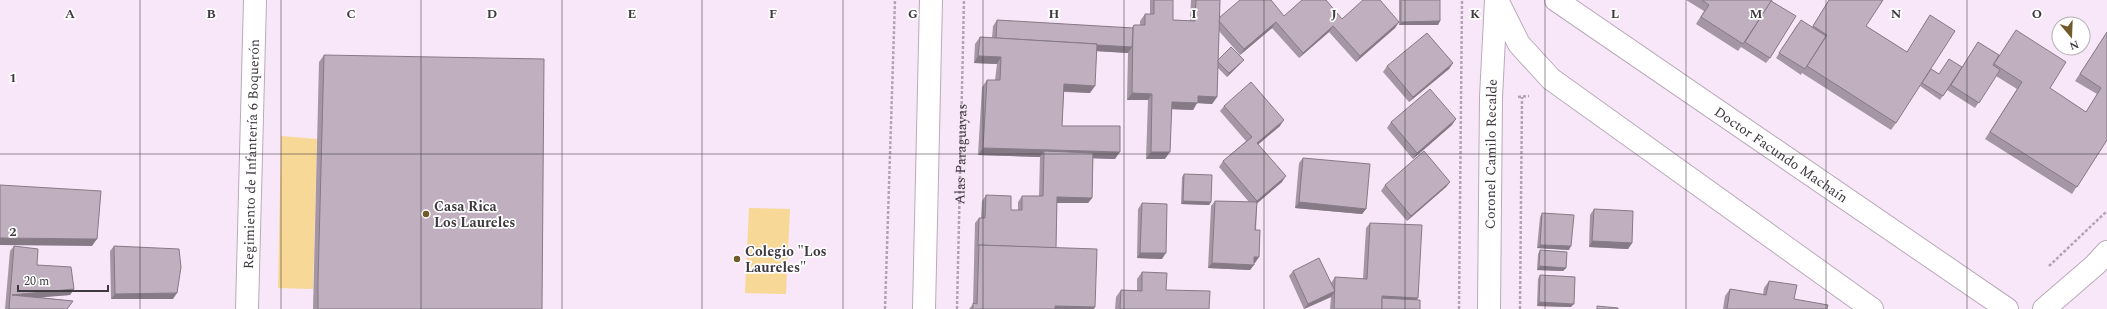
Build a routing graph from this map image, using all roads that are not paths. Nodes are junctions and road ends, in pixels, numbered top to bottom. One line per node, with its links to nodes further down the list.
1 (255, 0): 6 (main road, Regimiento de Infantería 6 Boquerón)
2 (931, 0): 7 (main road)
3 (1496, 0): 8 (main road, Coronel Camilo Recalde); 9 (main road)
4 (1556, 0): 10 (main road, Doctor Facundo Machaín)
5 (2107, 252): 11 (main road)
6 (247, 309)
7 (924, 309)
8 (1489, 309)
9 (1872, 309)
10 (2007, 309)
11 (2044, 309)

